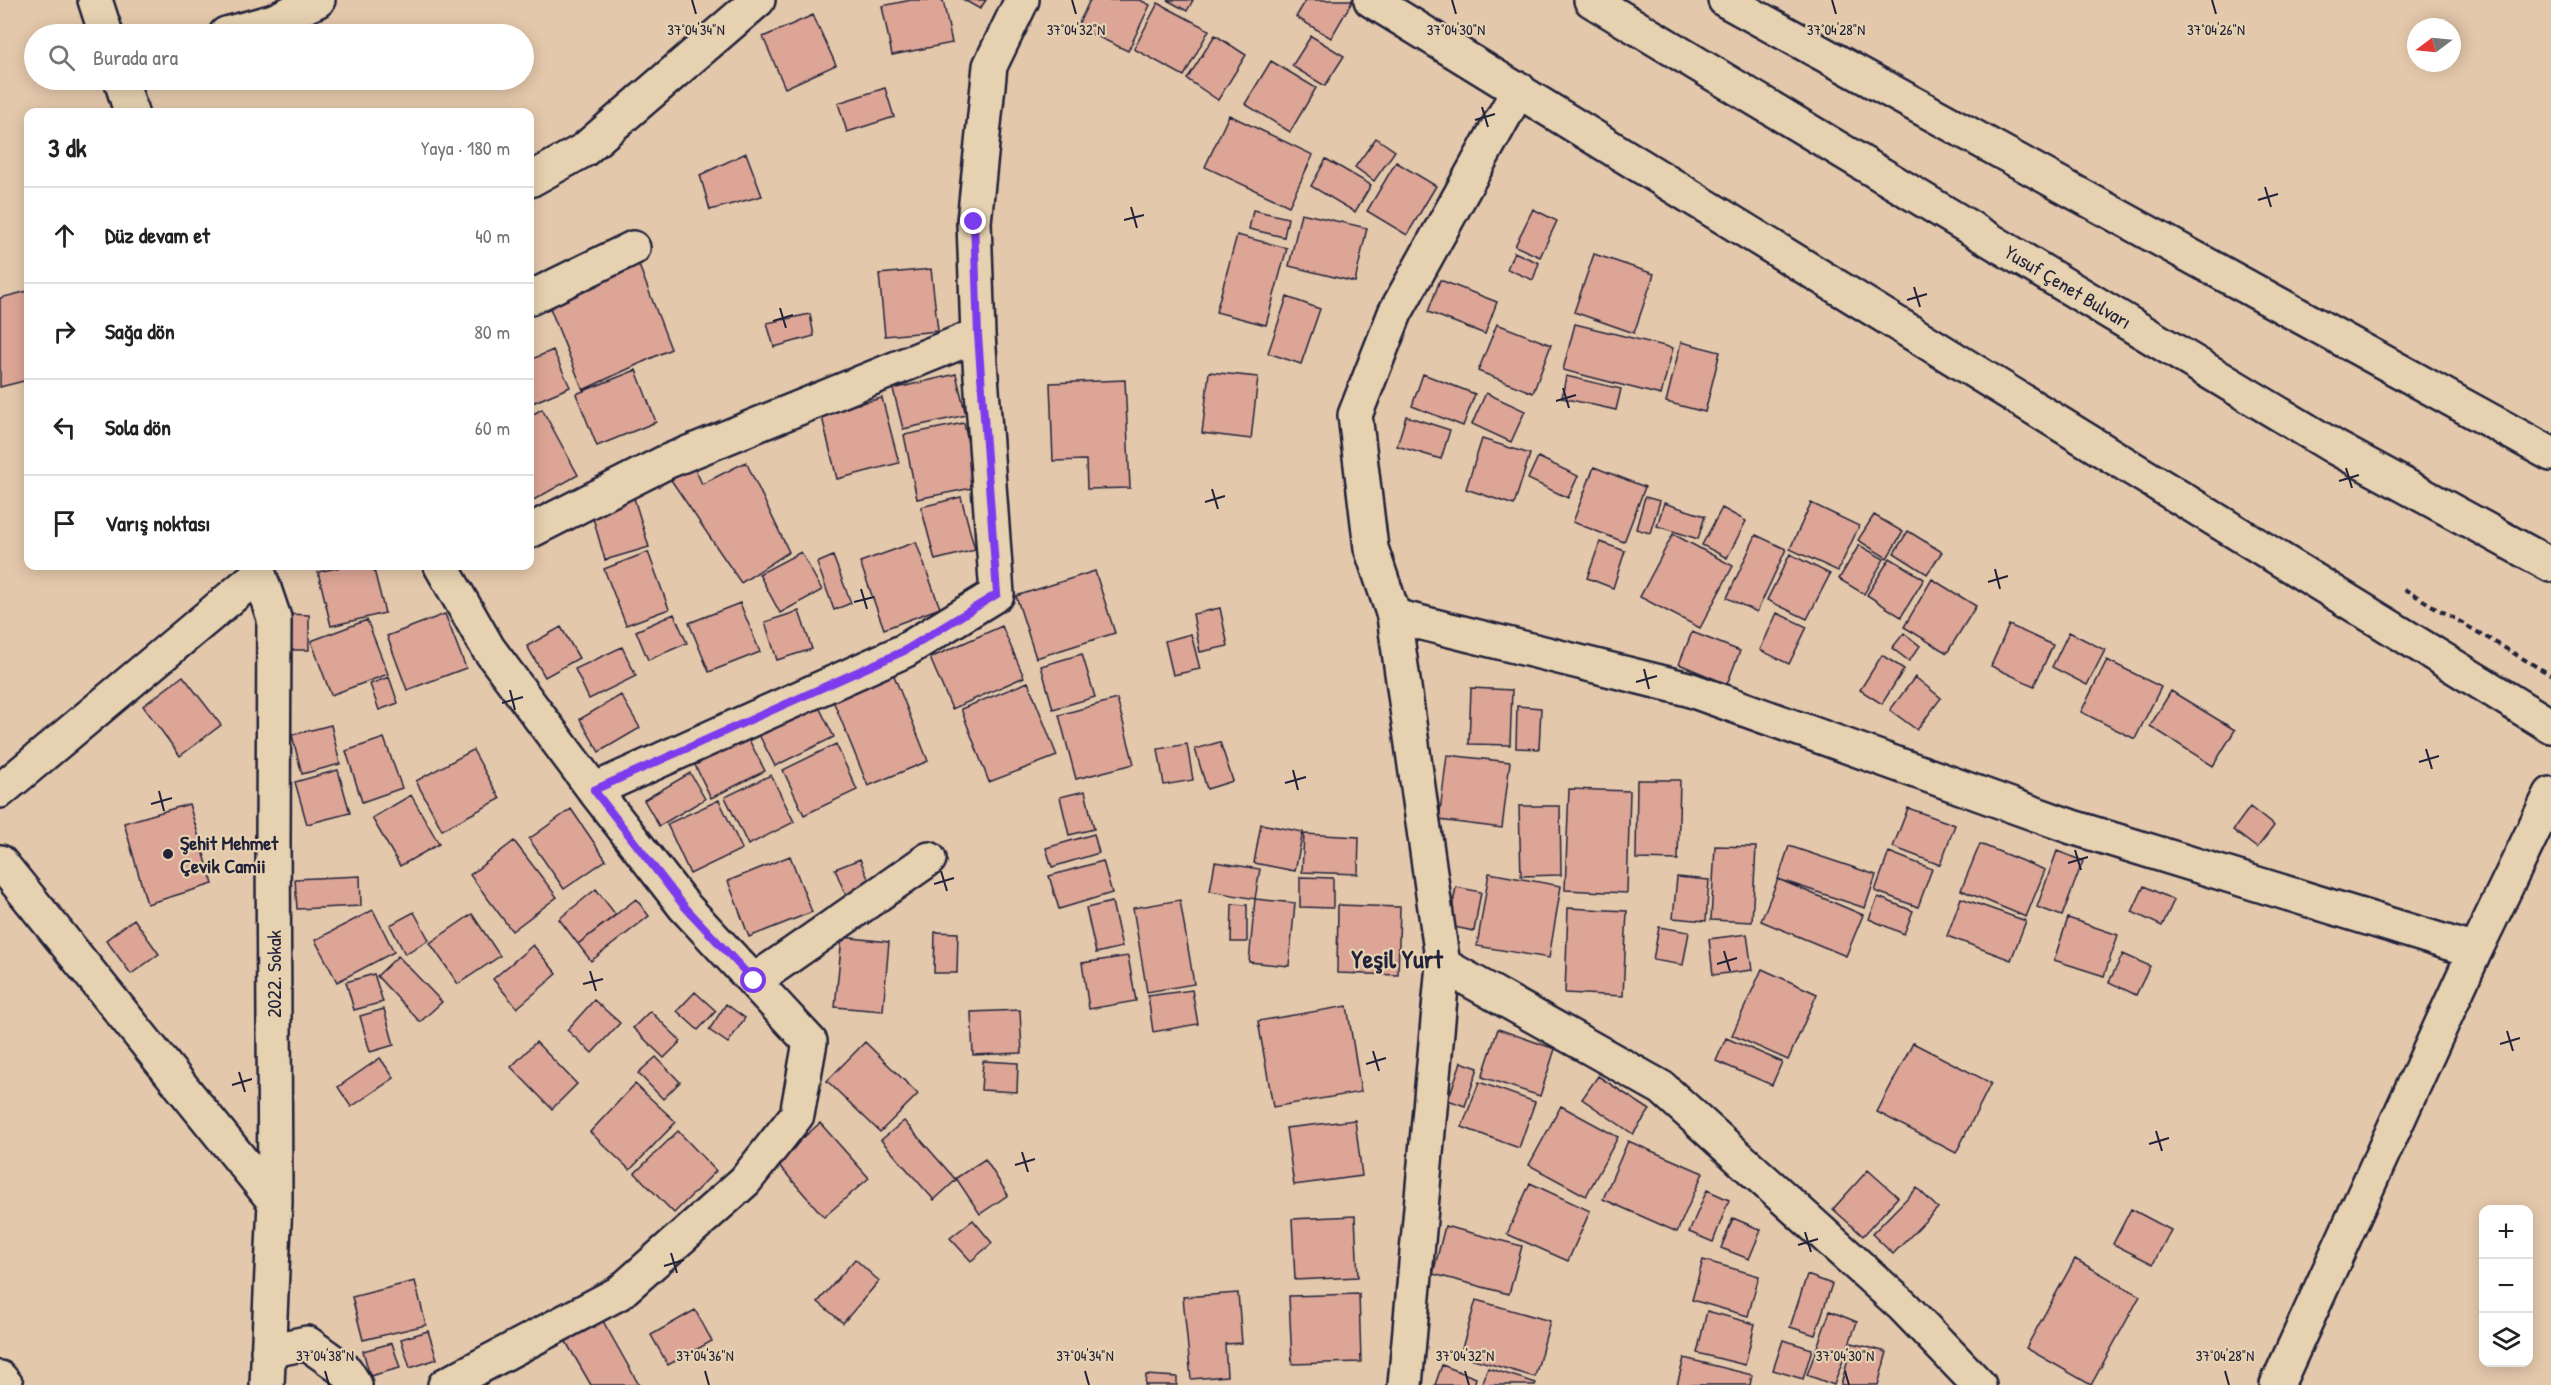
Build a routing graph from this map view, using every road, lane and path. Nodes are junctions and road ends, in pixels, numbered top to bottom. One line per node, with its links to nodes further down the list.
1 (95, 0): 8 (main road)
2 (318, 0): 9 (main road)
3 (758, 0): 13 (main road)
4 (1022, 0): 16 (main road)
5 (1371, 0): 10 (main road)
6 (1591, 0): 19 (main road, Yusuf Çenet Bulvarı)
7 (1725, 0): 17 (main road)
8 (103, 24)
9 (263, 24)
10 (1519, 89): 22 (main road); 23 (main road)
11 (124, 90): 12 (main road)
12 (130, 108)
13 (534, 178)
14 (633, 248): 15 (main road)
15 (534, 296)
16 (978, 335): 18 (main road); 24 (main road)
17 (2551, 454)
18 (534, 529)
19 (2551, 565)
20 (259, 570): 25 (main road); 32 (main road, 2022. Sokak)
21 (451, 570): 24 (main road)
22 (1394, 616): 29 (main road); 30 (main road)
23 (2551, 726)
24 (594, 790): 31 (main road)
25 (0, 791)
26 (2551, 794): 29 (main road)
27 (929, 859): 31 (main road)
28 (0, 862): 32 (main road)
29 (2475, 951): 41 (main road)
30 (1443, 965): 39 (main road); 40 (main road)
31 (754, 981): 38 (main road)
32 (275, 1202): 33 (main road, 2022. Sokak)
33 (268, 1351): 36 (main road, 2022. Sokak); 37 (main road)
34 (0, 1378): 35 (main road)
35 (6, 1385)
36 (267, 1385)
37 (355, 1385)
38 (445, 1385)
39 (1406, 1385)
40 (1979, 1385)
41 (2277, 1385)

